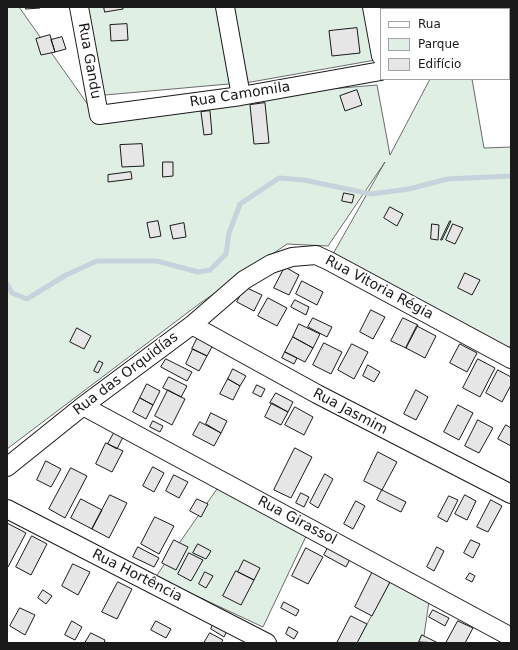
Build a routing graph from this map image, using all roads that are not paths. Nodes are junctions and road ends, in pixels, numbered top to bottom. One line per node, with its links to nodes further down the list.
1 (79, 7): 7 (street, Rua Gandu)
2 (225, 7): 6 (street)
3 (372, 7): 4 (street)
4 (380, 51)
5 (380, 71): 6 (street, Rua Camomila)
6 (241, 96): 7 (street, Rua Camomila)
7 (99, 115)
8 (244, 280): 9 (street, Rua das Orquidías); 10 (street, Rua Vitoria Régia)
9 (192, 325): 11 (street, Rua das Orquidías); 13 (street, Rua Jasmim)
10 (511, 359)
11 (83, 406): 12 (street, Rua das Orquidías); 15 (street, Rua Girassol)
12 (7, 466)
13 (511, 494)
14 (7, 509): 16 (street, Rua Hortência)
15 (511, 637)
16 (267, 643)

